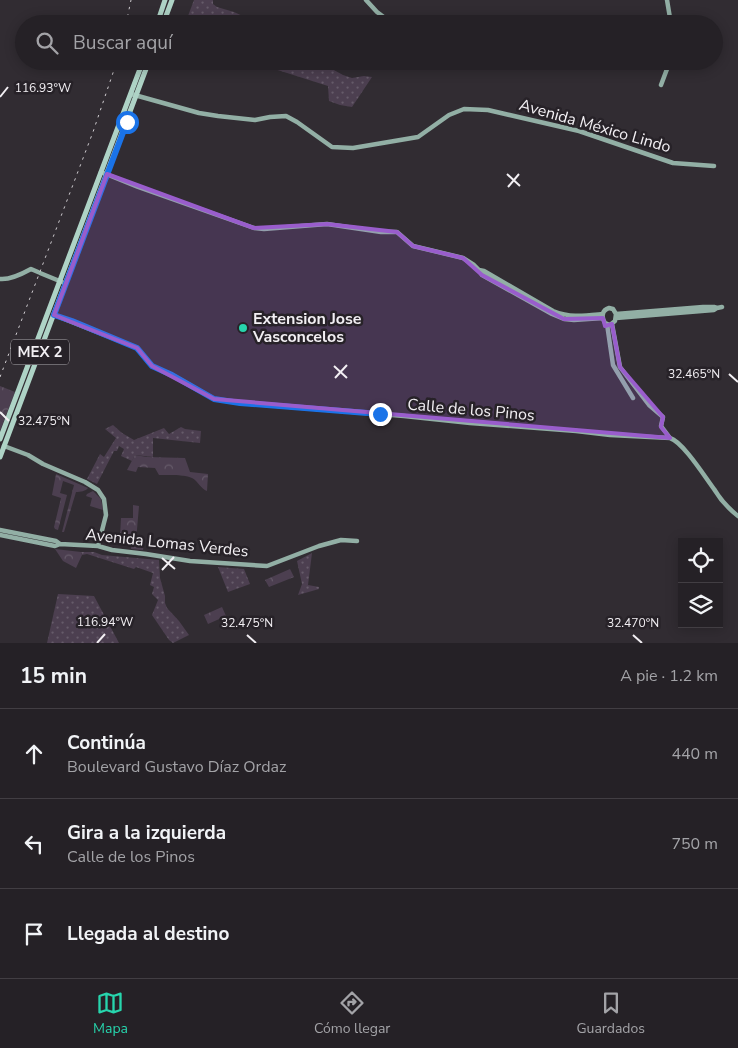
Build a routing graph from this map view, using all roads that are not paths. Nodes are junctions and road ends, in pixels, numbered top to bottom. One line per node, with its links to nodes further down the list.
1 (165, 0): 5 (main road)
2 (172, 0): 6 (main road)
3 (366, 0): 7 (street)
4 (668, 0): 8 (street)
5 (159, 15)
6 (166, 15)
7 (381, 15)
8 (670, 15)
9 (141, 70): 13 (main road, MEX 2)
10 (145, 70): 13 (main road, MEX 2)
11 (667, 70): 12 (street)
12 (661, 85)
13 (134, 95): 14 (street, Avenida México Lindo); 15 (main road, MEX 2)
14 (714, 166)
15 (104, 173): 17 (main road, MEX 2); 20 (street)
16 (0, 279): 17 (street)
17 (63, 282): 19 (main road, MEX 2); 24 (main road, MEX 2)
18 (722, 307): 21 (street)
19 (54, 315): 24 (main road, MEX 2); 26 (street, Calle de los Pinos)
20 (603, 316): 21 (street); 22 (street)
21 (616, 316): 22 (street)
22 (610, 324): 23 (street); 26 (street)
23 (633, 398)
24 (19, 399): 25 (main road, MEX 2); 27 (main road, MEX 2)
25 (0, 439)
26 (672, 439): 29 (street)
27 (4, 446): 28 (main road, MEX 2); 34 (street)
28 (0, 456)
29 (738, 516)
30 (0, 530): 33 (street, Avenida Lomas Verdes)
31 (0, 535): 33 (street, Avenida Lomas Verdes)
32 (357, 541): 34 (street, Avenida Lomas Verdes)
33 (60, 544): 34 (street, Avenida Lomas Verdes)
34 (98, 546)

